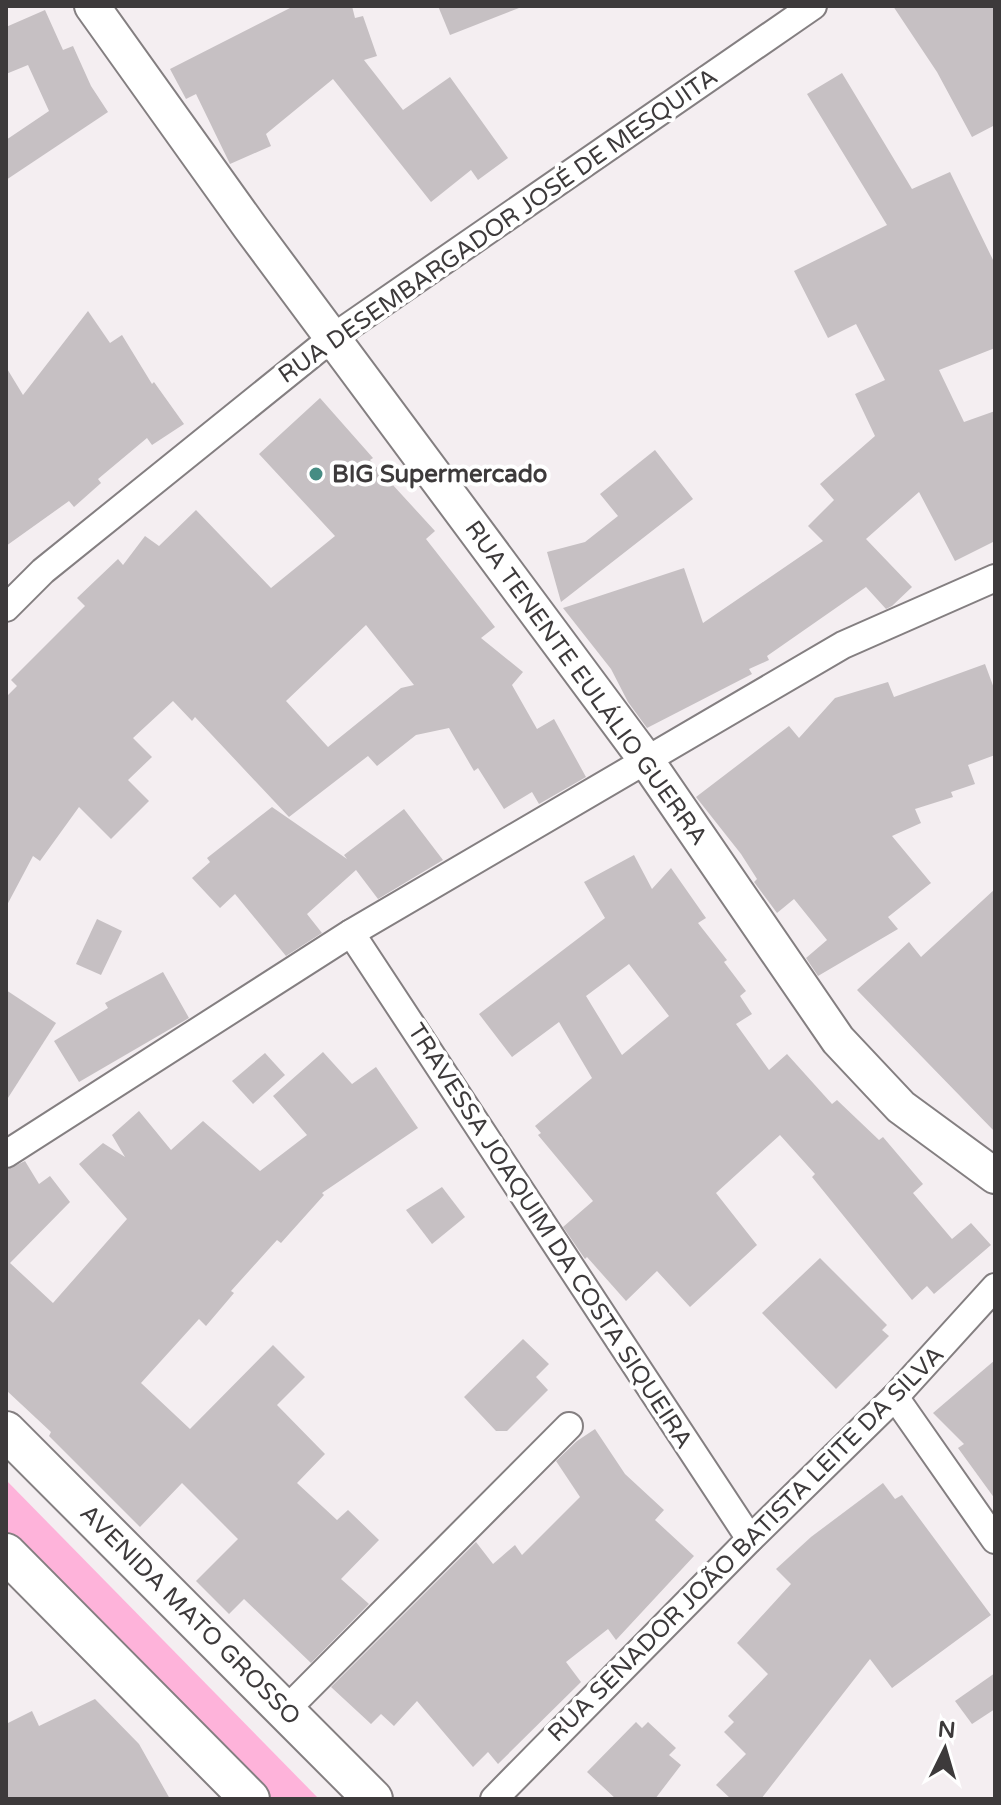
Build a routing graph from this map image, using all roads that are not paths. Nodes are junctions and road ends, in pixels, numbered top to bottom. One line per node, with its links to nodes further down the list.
1 (92, 6): 3 (street, RUA TENENTE EULÁLIO GUERRA)
2 (813, 6): 3 (street, RUA DESEMBARGADOR JOSÉ DE MESQUITA)
3 (332, 338): 5 (street, RUA DESEMBARGADOR JOSÉ DE MESQUITA); 6 (street, RUA TENENTE EULÁLIO GUERRA)
4 (995, 578): 6 (street)
5 (6, 608)
6 (646, 760): 7 (street); 9 (street, RUA TENENTE EULÁLIO GUERRA)
7 (351, 933): 8 (street); 14 (street, TRAVESSA JOAQUIM DA COSTA SIQUEIRA)
8 (6, 1154)
9 (995, 1176)
10 (995, 1287): 11 (street, RUA SENADOR JOÃO BATISTA LEITE DA SILVA)
11 (895, 1397): 14 (street, RUA SENADOR JOÃO BATISTA LEITE DA SILVA); 15 (street)
12 (569, 1426): 17 (street)
13 (6, 1431): 17 (main road, AVENIDA MATO GROSSO)
14 (750, 1539): 20 (street, RUA SENADOR JOÃO BATISTA LEITE DA SILVA)
15 (995, 1540)
16 (6, 1553): 18 (main road)
17 (285, 1711): 19 (main road, AVENIDA MATO GROSSO)
18 (250, 1799)
19 (373, 1799)
20 (494, 1799)

